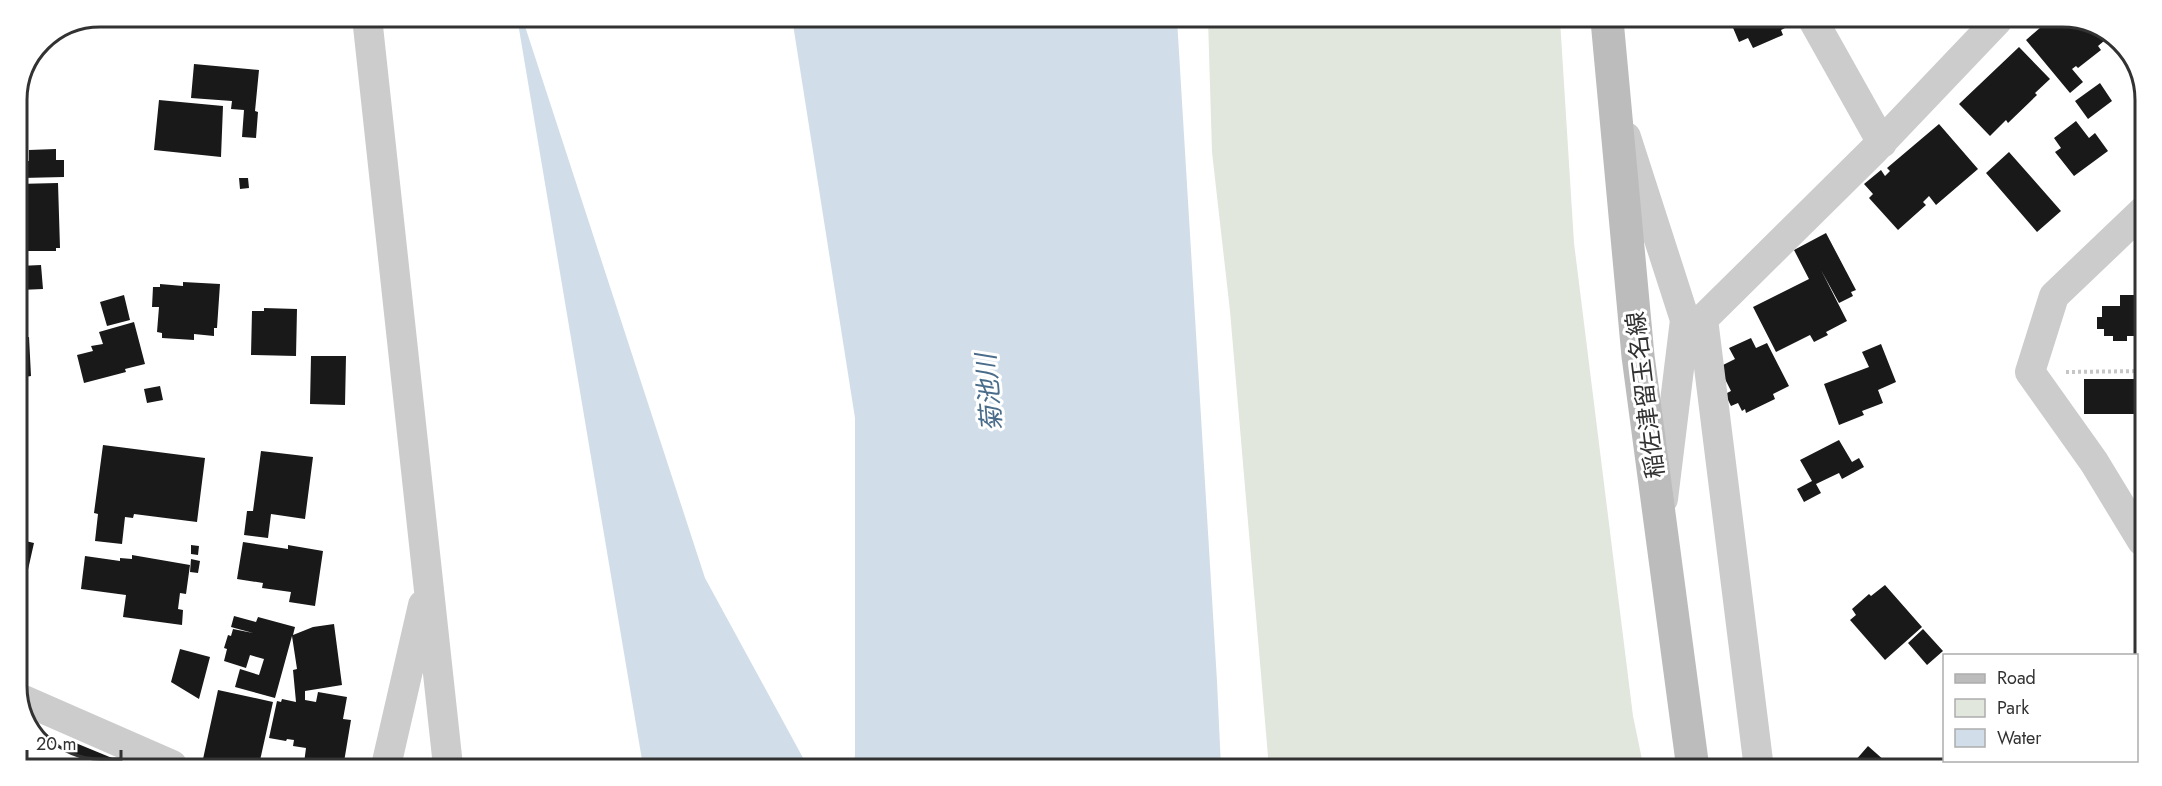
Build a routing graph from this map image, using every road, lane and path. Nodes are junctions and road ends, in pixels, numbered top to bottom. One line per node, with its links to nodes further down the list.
1 (368, 27): 13 (street)
2 (1608, 27): 5 (main road, 稲佐津留玉名線)
3 (1817, 27): 6 (street)
4 (1991, 27): 6 (street)
5 (1615, 103): 8 (street); 11 (main road, 稲佐津留玉名線)
6 (1882, 143): 8 (street)
7 (2135, 219): 10 (street)
8 (1694, 319): 11 (street); 19 (street)
9 (2135, 371): 10 (path)
10 (2030, 372): 12 (street)
11 (1660, 523): 18 (main road, 稲佐津留玉名線)
12 (2135, 529)
13 (428, 582): 16 (street); 17 (street)
14 (29, 702): 15 (street)
15 (158, 759)
16 (388, 759)
17 (447, 759)
18 (1692, 759)
19 (1758, 759)

